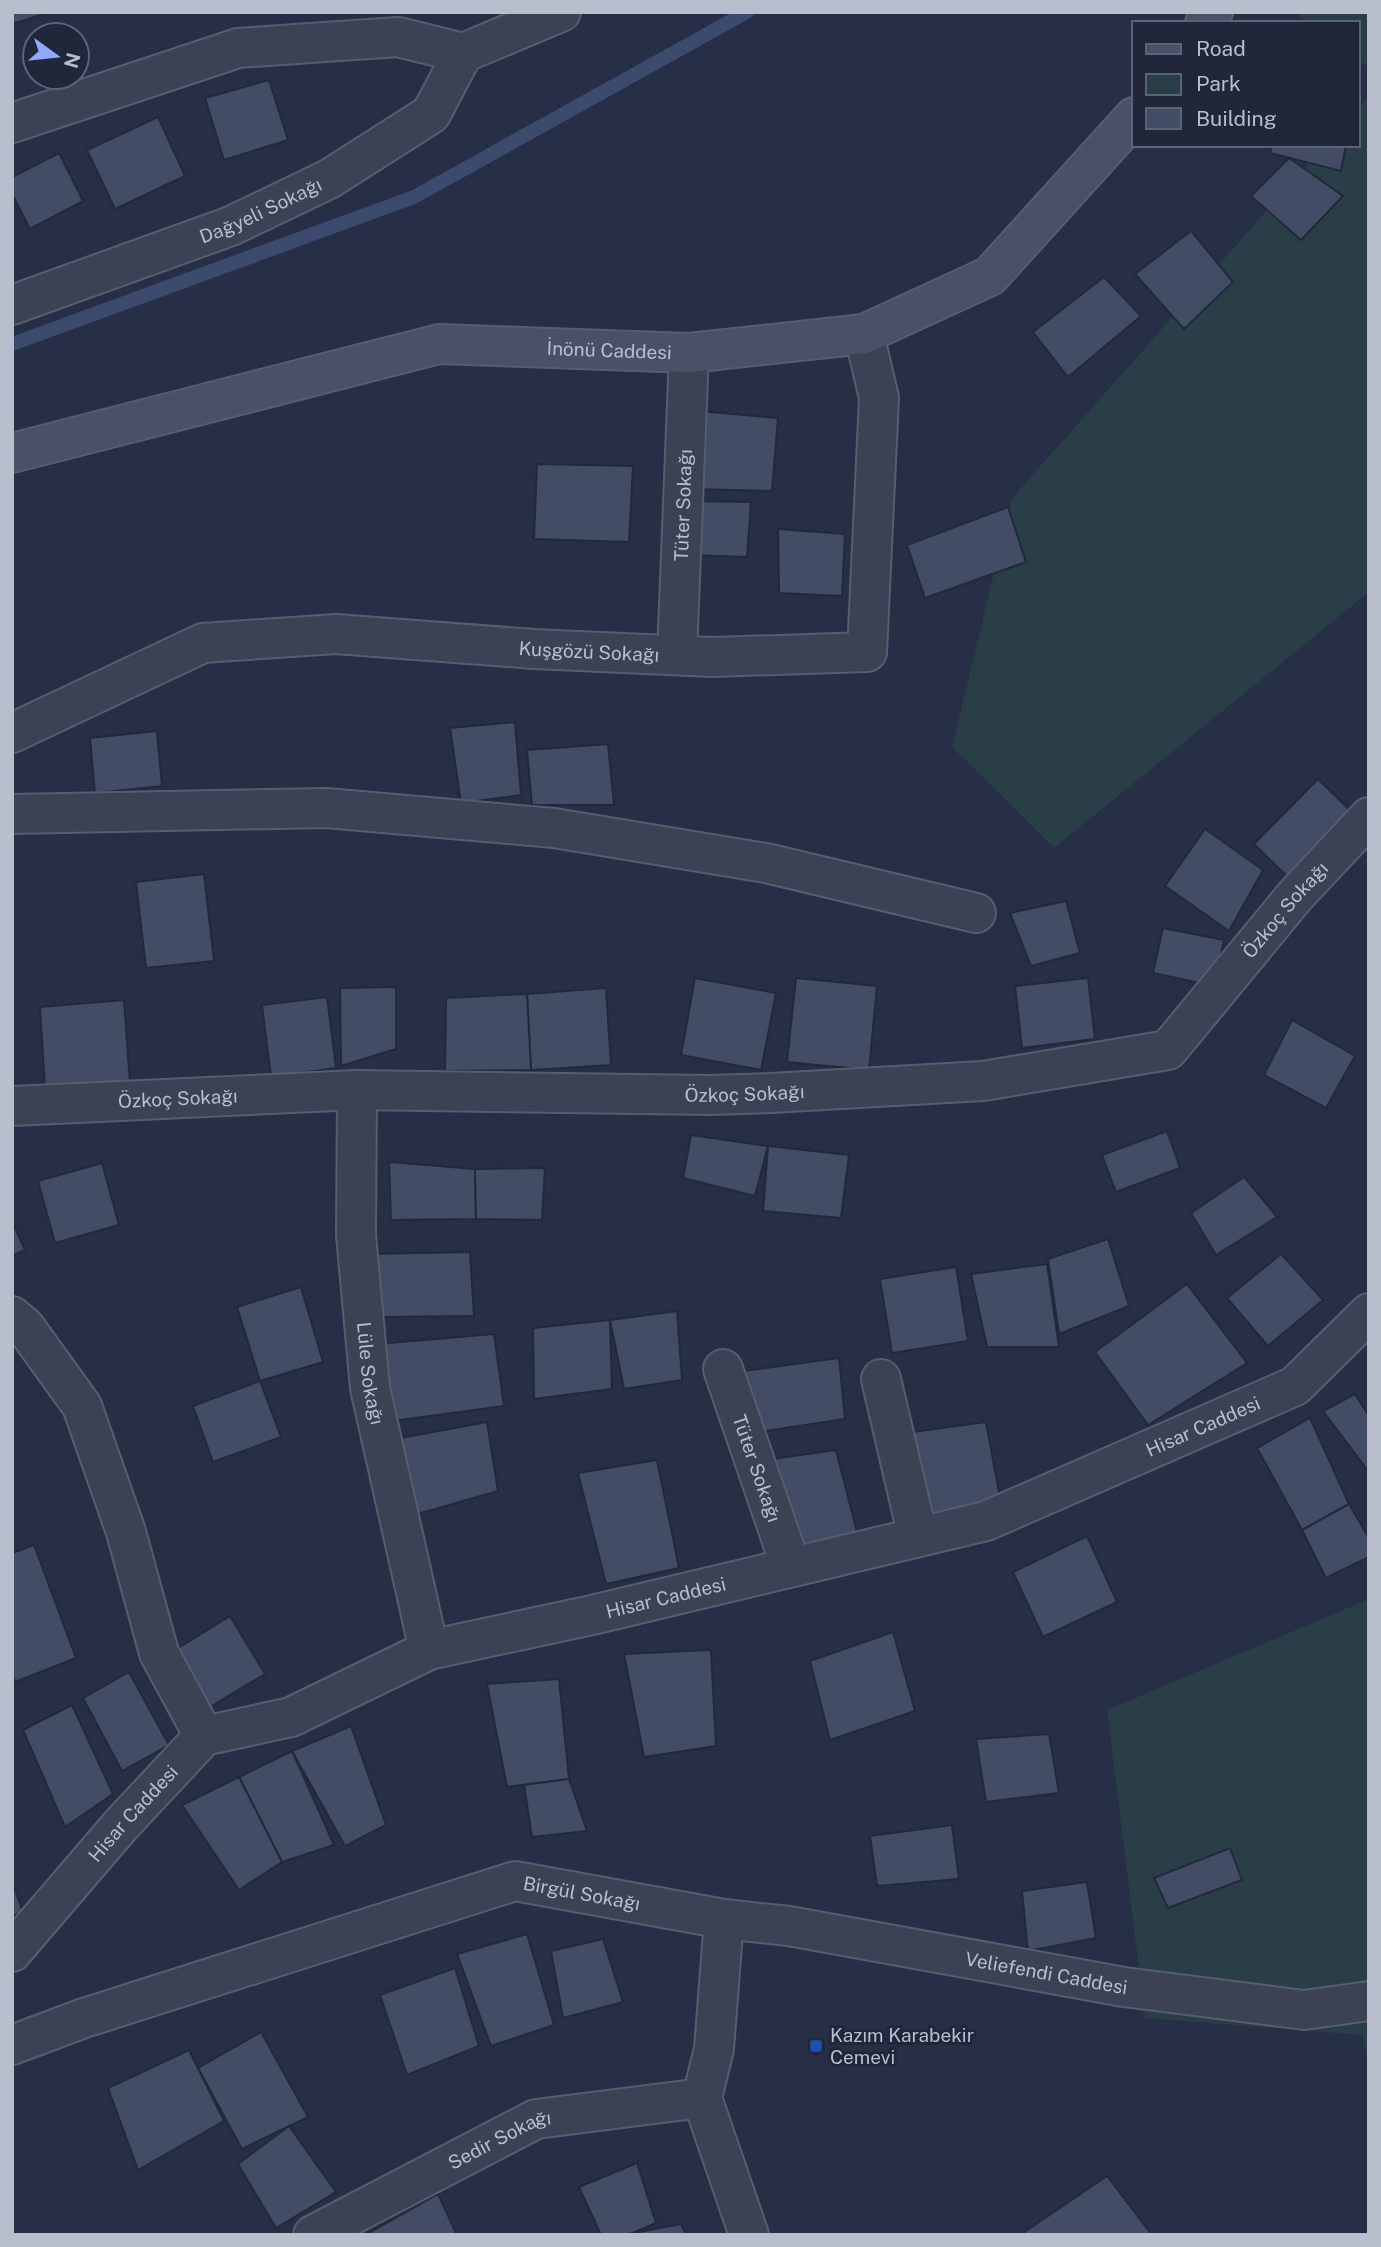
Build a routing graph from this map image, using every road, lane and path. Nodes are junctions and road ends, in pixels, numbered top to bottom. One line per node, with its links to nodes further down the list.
1 (561, 12): 2 (street)
2 (463, 53): 4 (street); 5 (street, Dağyeli Sokağı)
3 (1132, 119): 6 (main road, İnönü Caddesi)
4 (12, 123)
5 (12, 305)
6 (864, 334): 7 (main road, İnönü Caddesi); 9 (street, Kuşgözü Sokağı)
7 (689, 353): 8 (main road, İnönü Caddesi); 9 (street, Tüter Sokağı)
8 (12, 453)
9 (677, 655): 10 (street, Kuşgözü Sokağı)
10 (12, 733)
11 (12, 814): 13 (street)
12 (1369, 817): 14 (street, Özkoç Sokağı)
13 (976, 913)
14 (357, 1090): 15 (street, Özkoç Sokağı); 22 (street, Lüle Sokağı)
15 (12, 1106)
16 (1369, 1313): 20 (street, Hisar Caddesi)
17 (12, 1316): 23 (street)
18 (723, 1369): 21 (street, Tüter Sokağı)
19 (881, 1379): 20 (street)
20 (918, 1537): 21 (street, Hisar Caddesi)
21 (791, 1567): 22 (street, Hisar Caddesi)
22 (429, 1650): 23 (street, Hisar Caddesi)
23 (205, 1736): 25 (street, Hisar Caddesi)
24 (724, 1919): 26 (street, Veliefendi Caddesi); 27 (street, Birgül Sokağı); 28 (street)
25 (12, 1952)
26 (1369, 2001)
27 (12, 2045)
28 (702, 2098): 29 (street, Sedir Sokağı); 30 (street)
29 (313, 2235)
30 (749, 2235)

